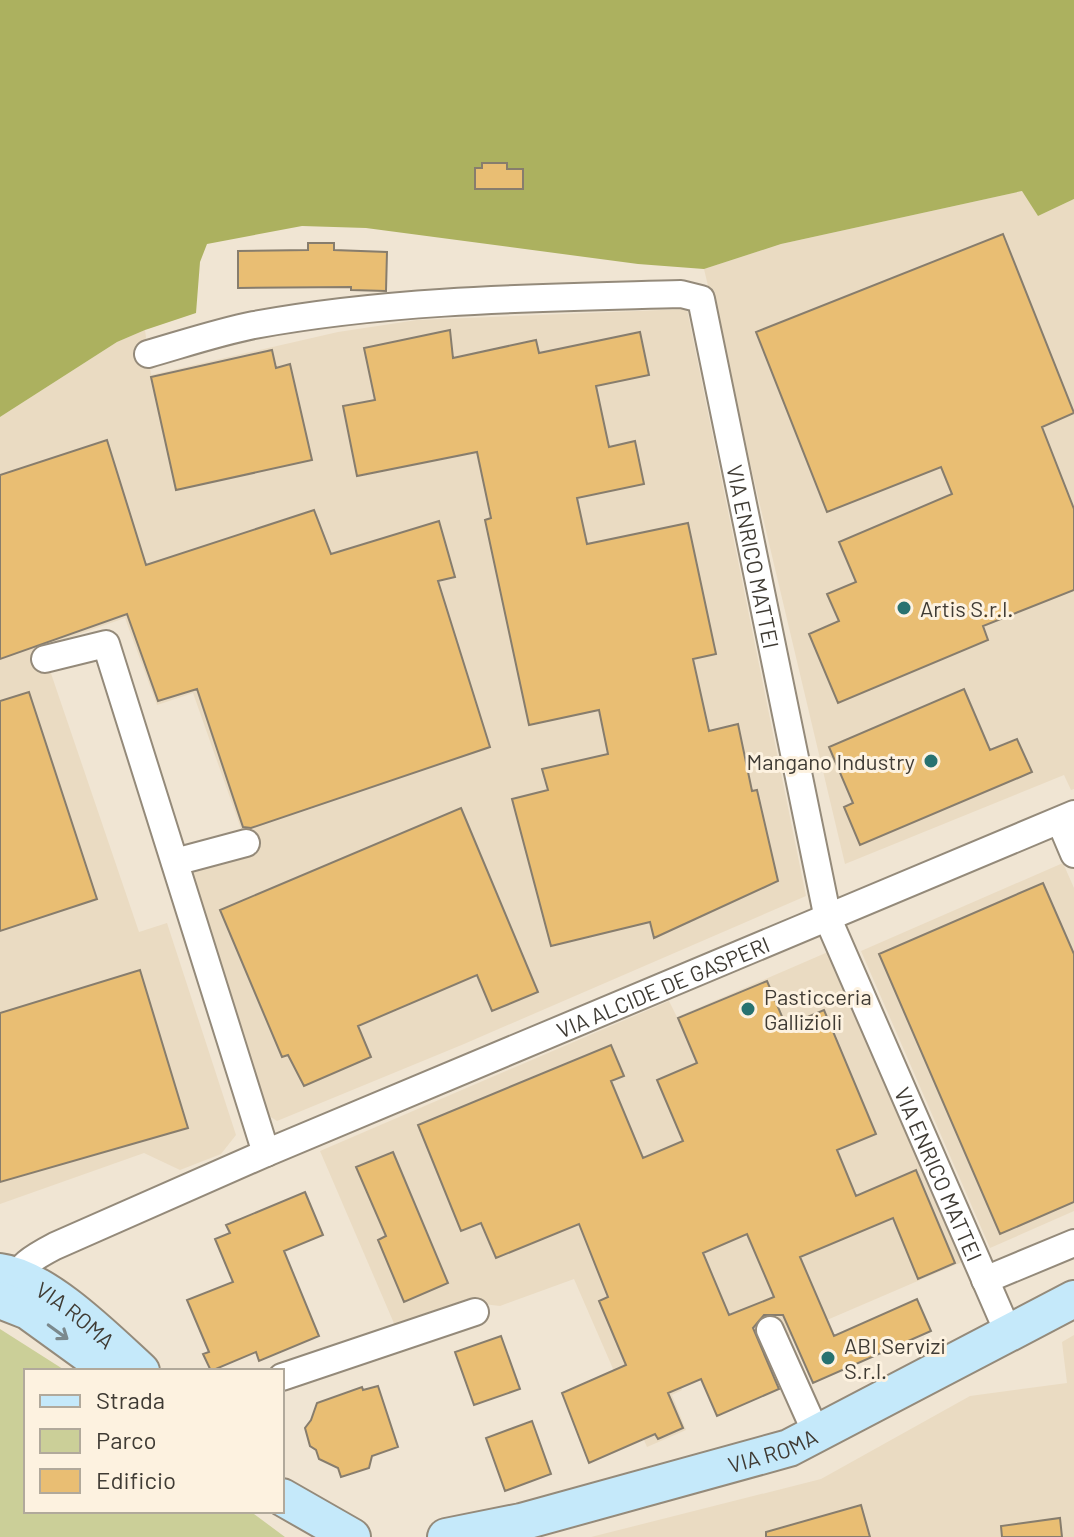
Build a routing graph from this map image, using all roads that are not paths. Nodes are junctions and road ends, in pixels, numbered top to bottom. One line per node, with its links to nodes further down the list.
1 (148, 354): 7 (street, VIA ENRICO MATTEI)
2 (45, 659): 6 (street)
3 (1067, 818): 5 (street, VIA ALCIDE DE GASPERI); 7 (street, VIA ALCIDE DE GASPERI)
4 (246, 843): 6 (street)
5 (1074, 854)
6 (175, 862): 8 (street)
7 (828, 919): 8 (street, VIA ALCIDE DE GASPERI); 10 (street, VIA ENRICO MATTEI)
8 (266, 1153): 11 (street, VIA ALCIDE DE GASPERI)
9 (1074, 1243): 10 (street)
10 (985, 1280): 15 (street, VIA ENRICO MATTEI)
11 (5, 1287): 16 (street, VIA ROMA, one-way to 16); 17 (street, VIA ROMA)
12 (1074, 1299): 15 (street, VIA ROMA)
13 (475, 1312): 18 (street)
14 (770, 1330): 19 (street)
15 (1008, 1332): 19 (street, VIA ROMA)
16 (108, 1369)
17 (139, 1369)
18 (284, 1376)
19 (817, 1435): 22 (street, VIA ROMA)
20 (284, 1498): 21 (street)
21 (352, 1537)
22 (446, 1537)

